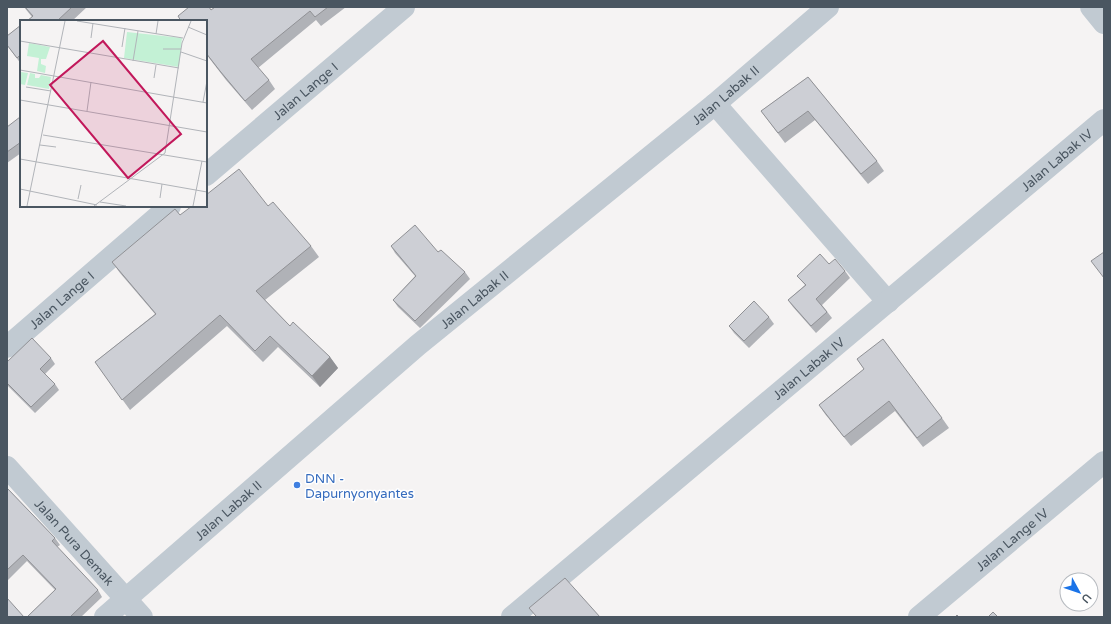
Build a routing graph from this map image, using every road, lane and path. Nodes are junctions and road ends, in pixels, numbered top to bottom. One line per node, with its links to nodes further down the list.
1 (404, 7): 7 (street, Jalan Lange I)
2 (828, 7): 5 (street, Jalan Labak II)
3 (1091, 7): 4 (street)
4 (1104, 24)
5 (716, 104): 9 (street); 13 (street, Jalan Labak II)
6 (1104, 120): 9 (street, Jalan Labak IV)
7 (207, 174)
8 (169, 207): 10 (street, Jalan Lange I)
9 (888, 302): 16 (street, Jalan Labak IV)
10 (7, 347)
11 (1104, 462): 17 (street, Jalan Lange IV)
12 (7, 467): 13 (street, Jalan Pura Demak)
13 (126, 600): 14 (street, Jalan Labak II); 15 (street, Jalan Pura Demak)
14 (105, 617)
15 (142, 617)
16 (512, 617)
17 (919, 617)

